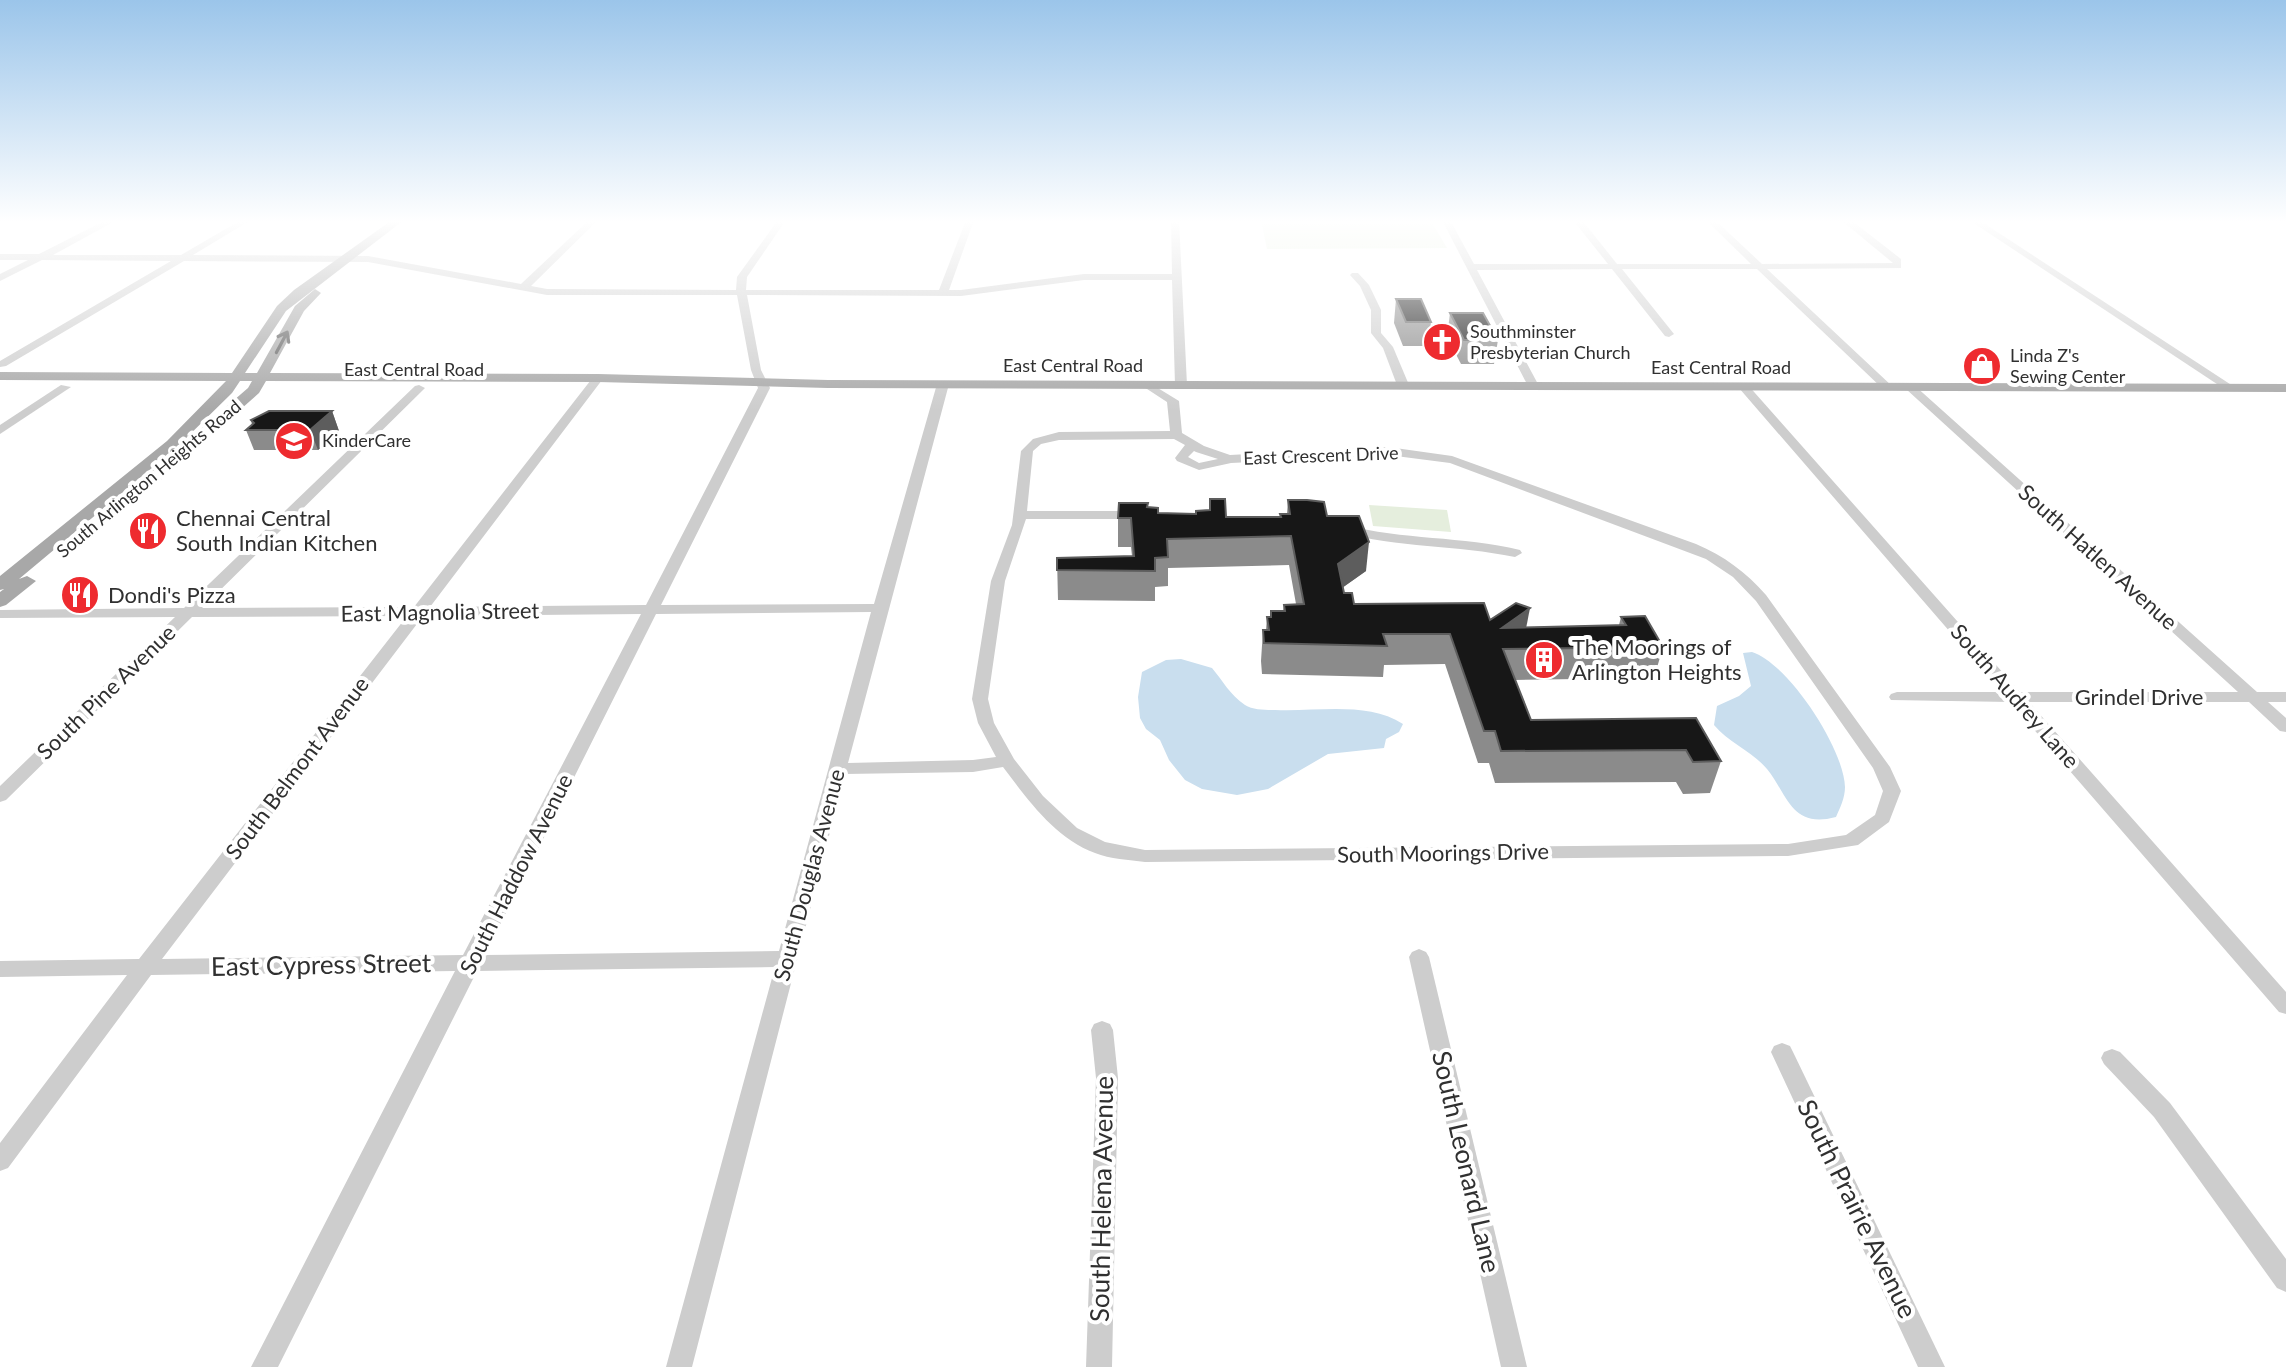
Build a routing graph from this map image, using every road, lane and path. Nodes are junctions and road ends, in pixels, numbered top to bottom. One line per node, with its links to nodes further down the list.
1 (142, 284): 19 (street)
2 (309, 284): 20 (main road, South Arlington Heights Road)
3 (326, 284): 21 (main road, South Arlington Heights Road, one-way to 3)
4 (495, 284): 15 (street)
5 (527, 284): 15 (street)
6 (742, 284): 16 (street)
7 (946, 284): 17 (street)
8 (1024, 284): 17 (street)
9 (1179, 284): 26 (street)
10 (1363, 284): 27 (street)
11 (1481, 284): 28 (street)
12 (1628, 284): 18 (street)
13 (1776, 284): 32 (street)
14 (2071, 284): 35 (street)
15 (522, 289): 16 (street)
16 (741, 292): 17 (street); 23 (street)
17 (943, 293)
18 (1669, 334)
19 (1, 370): 20 (main road, East Central Road)
20 (236, 376): 21 (main road, East Central Road); 37 (main road, South Arlington Heights Road)
21 (259, 383): 22 (main road, East Central Road); 34 (main road, East Central Road); 37 (main road, East Central Road); 47 (main road, South Arlington Heights Road)
22 (595, 383): 23 (main road, East Central Road); 34 (main road, East Central Road); 50 (street, South Belmont Avenue)
23 (763, 384): 24 (main road, East Central Road); 49 (street, South Haddow Avenue)
24 (943, 384): 25 (main road, East Central Road); 48 (street, South Douglas Avenue)
25 (1148, 385): 26 (main road, East Central Road); 38 (street)
26 (1188, 385): 27 (main road, East Central Road); 38 (street)
27 (1403, 385): 28 (main road, East Central Road)
28 (1533, 386): 29 (main road, East Central Road)
29 (1743, 386): 32 (main road, East Central Road); 54 (street, South Audrey Lane)
30 (0, 387): 31 (main road, East Central Road)
31 (65, 387): 37 (main road, East Central Road); 39 (street)
32 (1887, 387): 33 (main road, East Central Road)
33 (1910, 387): 35 (main road, East Central Road); 55 (street, South Hatlen Avenue)
34 (419, 388): 52 (street, South Pine Avenue)
35 (2230, 388): 36 (main road, East Central Road)
36 (2286, 388)
37 (227, 390): 46 (main road, South Arlington Heights Road)
38 (1173, 401): 40 (street)
39 (0, 430)
40 (1176, 435): 41 (street, East Crescent Drive); 42 (street, South Moorings Drive)
41 (1550, 496): 58 (street, South Moorings Drive)
42 (1021, 515): 43 (street); 58 (street, South Moorings Drive)
43 (1149, 515)
44 (1334, 525): 45 (street)
45 (1515, 553)
46 (0, 585)
47 (0, 601)
48 (880, 608): 49 (street, East Magnolia Street); 59 (street, South Douglas Avenue)
49 (649, 610): 50 (street, East Magnolia Street); 63 (street, South Haddow Avenue)
50 (417, 612): 52 (street, East Magnolia Street); 64 (street, South Belmont Avenue)
51 (0, 614): 52 (street, East Magnolia Street)
52 (185, 614): 60 (street, South Pine Avenue)
53 (1897, 697): 54 (street, Grindel Drive)
54 (2015, 697): 55 (street, Grindel Drive); 66 (street, South Audrey Lane)
55 (2252, 697): 56 (street, Grindel Drive); 57 (street, South Hatlen Avenue)
56 (2286, 697)
57 (2286, 727)
58 (1007, 761): 59 (street)
59 (838, 769): 62 (street, South Douglas Avenue)
60 (0, 796)
61 (1419, 957): 75 (street, South Leonard Lane)
62 (786, 959): 63 (street, East Cypress Street); 73 (street, South Douglas Avenue)
63 (472, 963): 64 (street, East Cypress Street); 72 (street, South Haddow Avenue)
64 (145, 967): 65 (street, East Cypress Street); 70 (street, South Belmont Avenue)
65 (0, 969)
66 (2286, 1006)
67 (1102, 1030): 74 (street, South Helena Avenue)
68 (1782, 1052): 76 (street, South Prairie Avenue)
69 (2112, 1058): 71 (street)
70 (0, 1161)
71 (2286, 1280)
72 (264, 1367)
73 (679, 1367)
74 (1099, 1367)
75 (1514, 1367)
76 (1932, 1367)

